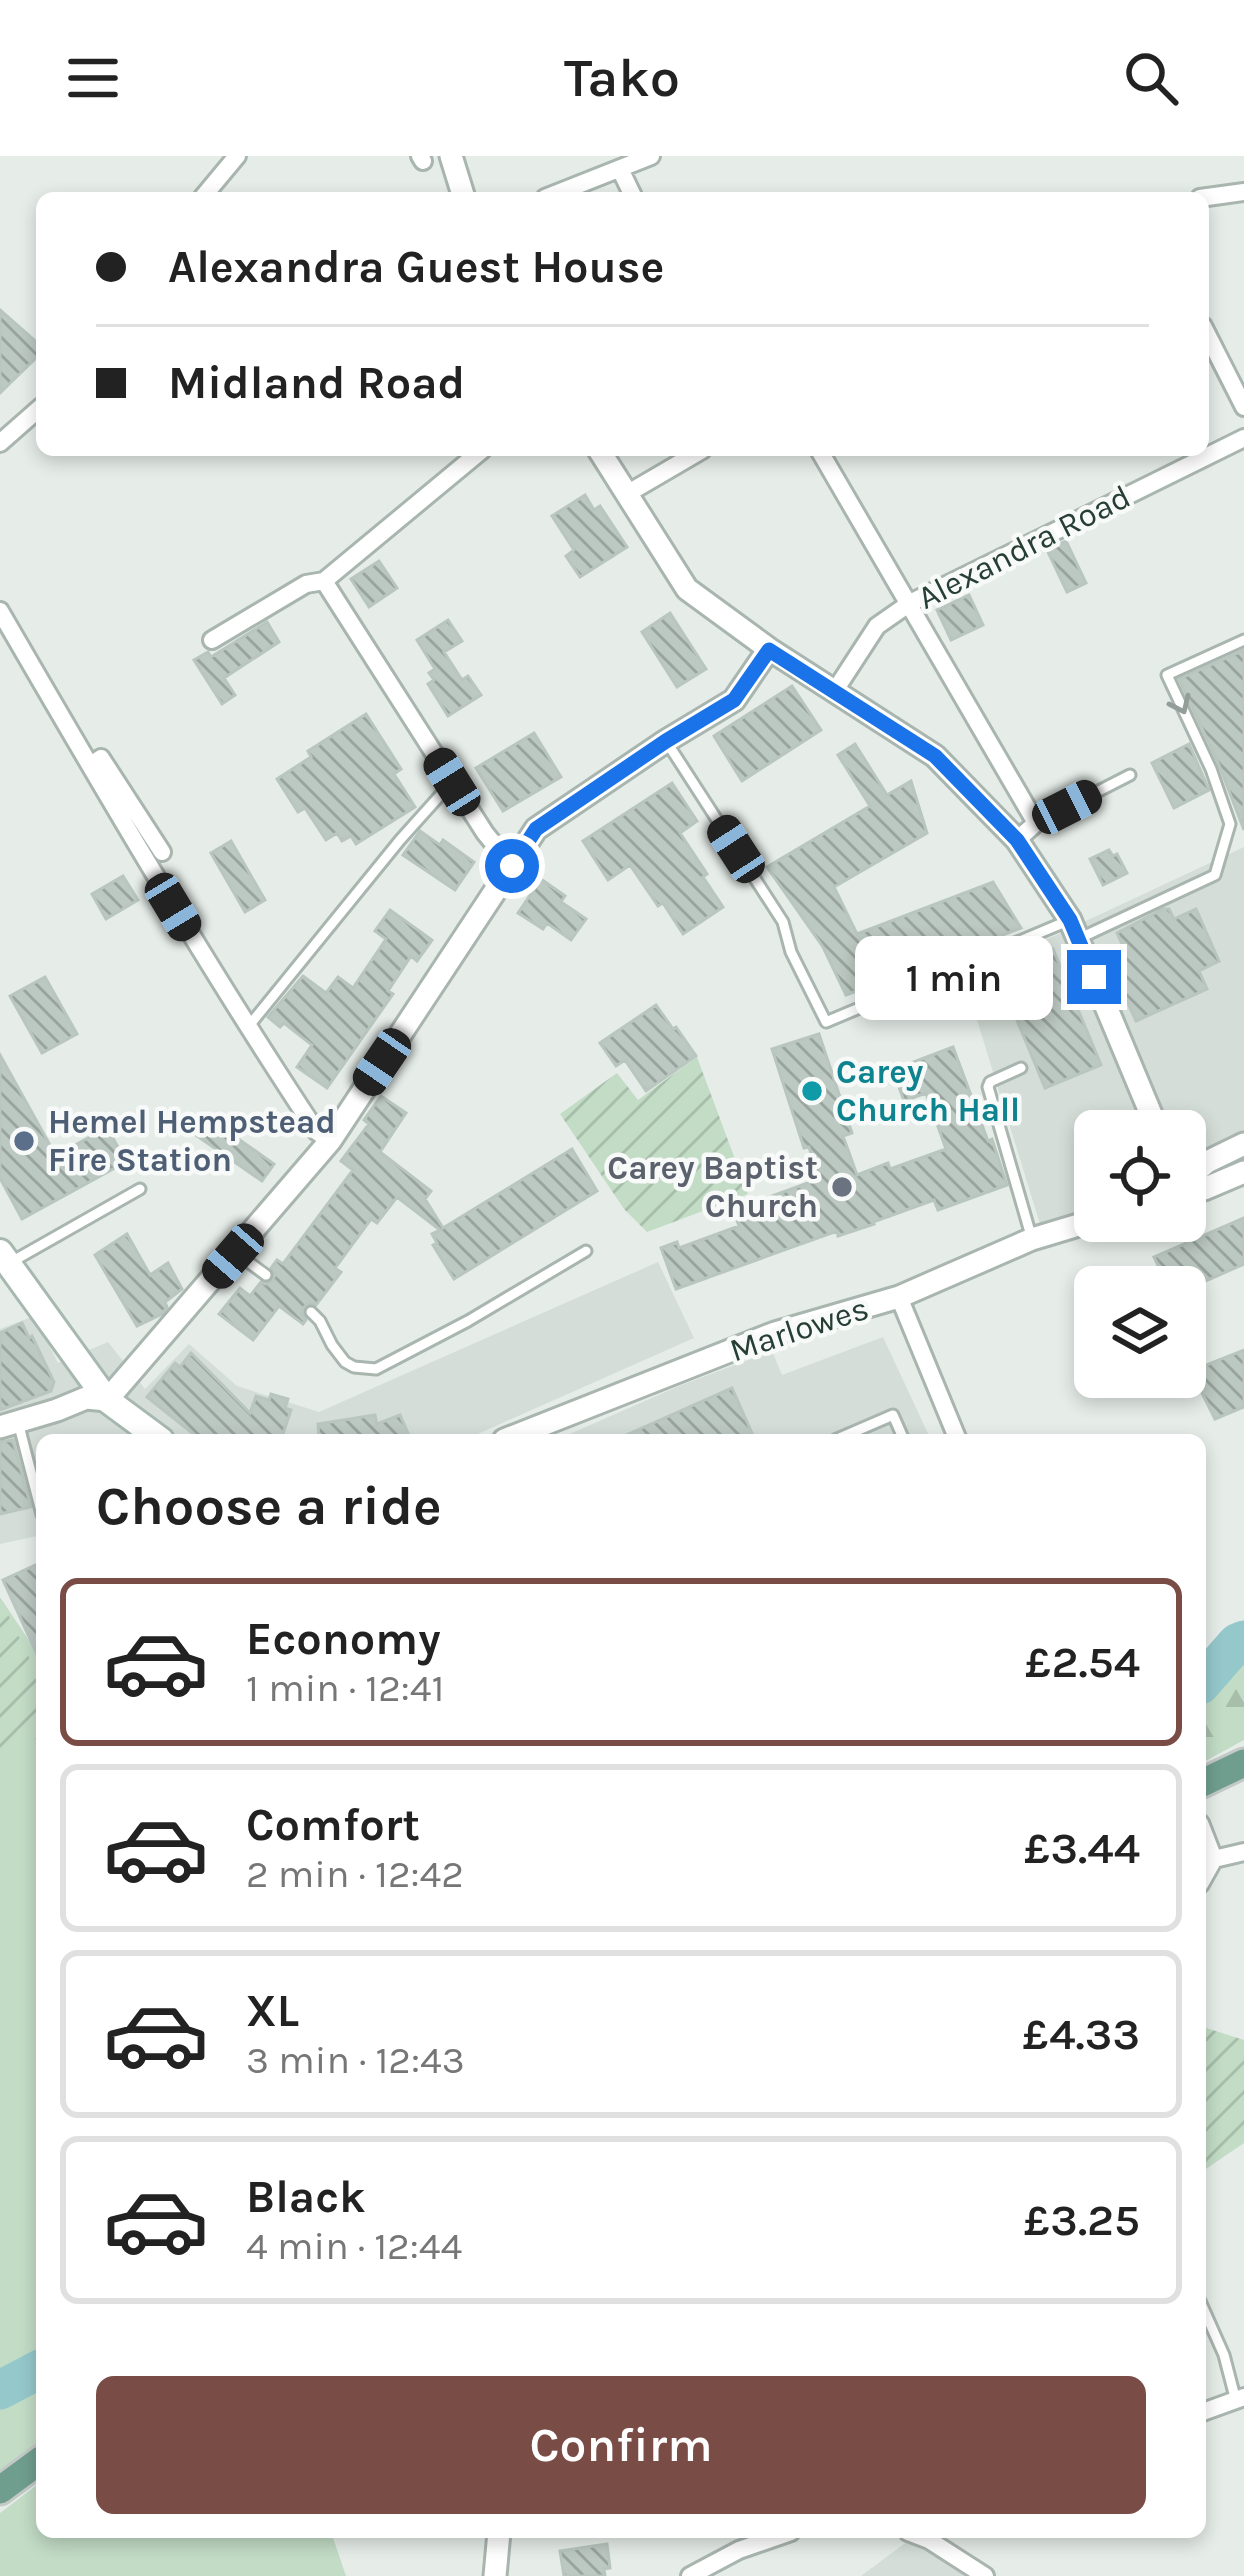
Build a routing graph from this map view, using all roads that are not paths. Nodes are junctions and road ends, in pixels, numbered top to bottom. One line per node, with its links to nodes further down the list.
1 (237, 156): 5 (street)
2 (451, 156): 6 (street)
3 (651, 156): 4 (street)
4 (620, 169): 7 (street); 8 (street)
5 (207, 192)
6 (462, 192)
7 (561, 192)
8 (631, 192)
9 (1244, 192): 10 (street)
10 (1209, 197)
11 (1209, 338): 12 (street)
12 (1244, 407)
13 (36, 411): 15 (street)
14 (1244, 438): 16 (street, Alexandra Road)
15 (0, 443)
16 (1209, 455)
17 (475, 456): 23 (street)
18 (602, 456): 22 (street)
19 (692, 456): 22 (street)
20 (823, 456): 24 (street)
21 (1208, 456): 24 (street, Alexandra Road)
22 (625, 495): 28 (street)
23 (324, 580): 26 (street); 33 (street)
24 (910, 603): 29 (street, Alexandra Road); 34 (street)
25 (0, 611): 31 (street)
26 (212, 640)
27 (1244, 640): 38 (lane, one-way to 38)
28 (769, 650): 29 (street); 30 (street)
29 (834, 692): 35 (street)
30 (666, 741): 37 (street); 38 (lane)
31 (92, 765): 36 (street); 39 (street)
32 (1130, 775): 34 (lane)
33 (452, 782): 37 (street); 39 (lane)
34 (1036, 823): 35 (street)
35 (1017, 840): 38 (street)
36 (162, 852)
37 (512, 866): 42 (street)
38 (1074, 930): 41 (street)
39 (247, 1028): 42 (street)
40 (1022, 1068): 49 (lane)
41 (1149, 1110)
42 (330, 1141): 51 (street)
43 (1244, 1144): 44 (street)
44 (1206, 1163)
45 (1244, 1172): 46 (street)
46 (1206, 1188)
47 (140, 1189): 52 (lane)
48 (1074, 1226): 49 (street, Marlowes)
49 (1032, 1239): 54 (street, Marlowes)
50 (586, 1251): 55 (lane)
51 (236, 1253): 53 (lane); 56 (street)
52 (4, 1258): 56 (main road)
53 (266, 1275)
54 (899, 1297): 59 (street, Marlowes); 62 (street)
55 (311, 1312)
56 (107, 1400): 57 (street); 58 (main road)
57 (9, 1425): 63 (lane)
58 (153, 1434)
59 (519, 1434)
60 (849, 1434): 61 (lane)
61 (901, 1434)
62 (954, 1434)
63 (36, 1499)
64 (1244, 1763): 65 (main road)
65 (1206, 1781)
66 (1206, 1838): 68 (street)
67 (1244, 1852): 68 (street)
68 (1214, 1859): 69 (street)
69 (1206, 1873)
70 (1206, 2314): 71 (lane)
71 (1240, 2399): 72 (street)
72 (1206, 2411)
73 (36, 2463): 74 (main road)
74 (0, 2490)
75 (498, 2538): 78 (street)
76 (774, 2538): 79 (street)
77 (938, 2538): 80 (street)
78 (495, 2576)
79 (691, 2576)
80 (985, 2576)

